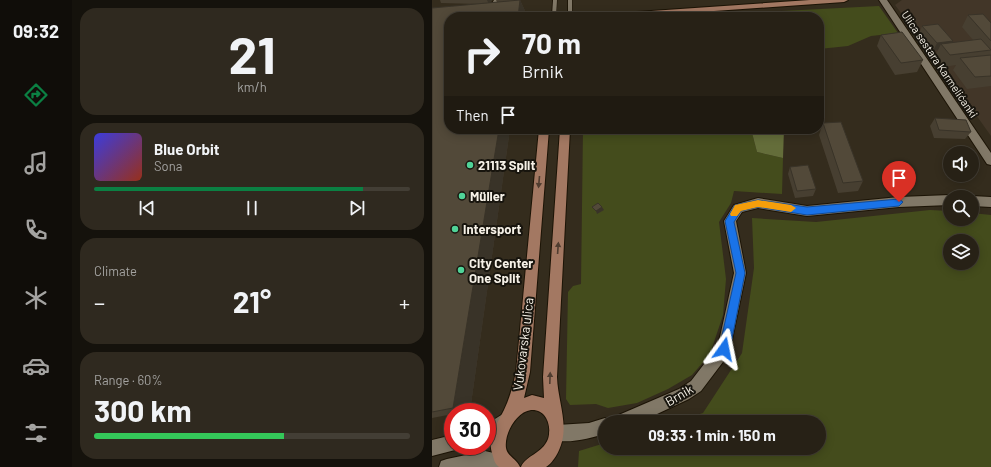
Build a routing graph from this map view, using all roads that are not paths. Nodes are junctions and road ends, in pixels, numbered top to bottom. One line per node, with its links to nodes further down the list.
1 (496, 0): 8 (lane)
2 (555, 0): 10 (lane)
3 (570, 0): 11 (lane)
4 (844, 0): 6 (street)
5 (883, 0): 15 (street, Ulica sestara Karmelićanki)
6 (784, 2): 12 (street)
7 (485, 8): 8 (lane)
8 (492, 8): 9 (lane)
9 (492, 12)
10 (554, 12)
11 (570, 12)
12 (657, 12)
13 (544, 134): 21 (street, Vukovarska ulica, one-way to 21)
14 (565, 134): 20 (street, Vukovarska ulica, one-way to 14)
15 (991, 161)
16 (943, 200): 19 (street, Brnik)
17 (979, 201): 18 (street)
18 (991, 202)
19 (638, 415)
20 (555, 416): 21 (street); 24 (street, Vukovarska ulica)
21 (508, 417): 22 (street); 27 (street, Vukovarska ulica)
22 (496, 426)
23 (598, 428): 24 (street)
24 (555, 440): 29 (street); 30 (street)
25 (444, 445): 26 (street)
26 (432, 448)
27 (508, 465): 28 (street)
28 (447, 467)
29 (529, 467)
30 (548, 467)

